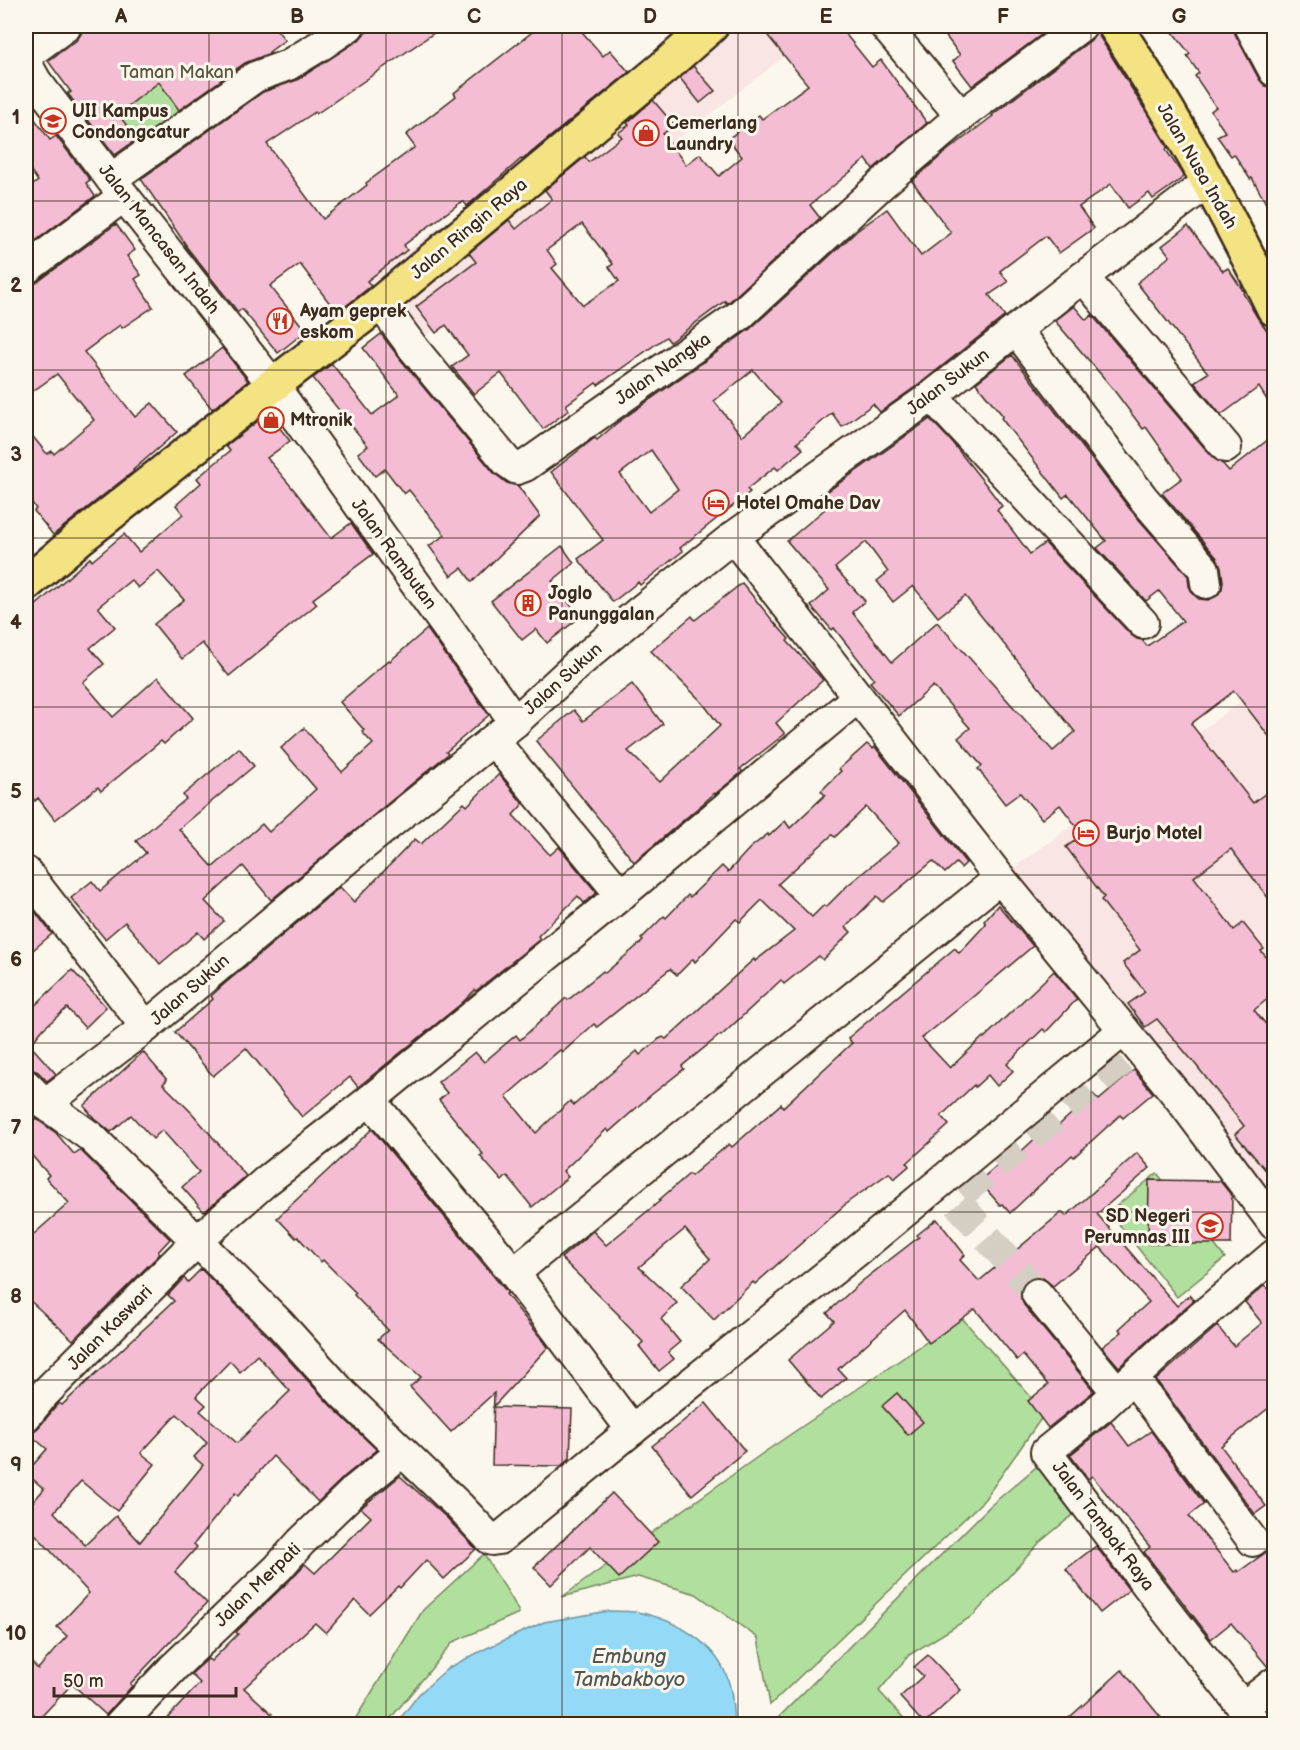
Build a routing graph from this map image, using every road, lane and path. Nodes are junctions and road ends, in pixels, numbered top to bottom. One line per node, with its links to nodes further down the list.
1 (66, 26): 9 (street)
2 (349, 26): 12 (street)
3 (711, 26): 15 (main road, Jalan Ringin Raya)
4 (885, 26): 10 (street)
5 (1081, 26): 10 (street)
6 (1250, 26): 8 (street)
7 (1123, 29): 11 (main road, Jalan Nusa Indah)
8 (1275, 70)
9 (28, 72): 12 (street, Jalan Mancasan Indah)
10 (961, 116): 15 (street, Jalan Nangka)
11 (1208, 182): 14 (street, Jalan Sukun); 16 (main road, Jalan Nusa Indah)
12 (118, 187): 13 (street); 18 (street, Jalan Mancasan Indah)
13 (26, 269)
14 (1083, 277): 17 (street, Jalan Sukun); 20 (street)
15 (380, 303): 18 (main road, Jalan Ringin Raya)
16 (1275, 309)
17 (1016, 330): 19 (street, Jalan Sukun); 22 (street)
18 (273, 385): 23 (main road, Jalan Ringin Raya); 26 (street, Jalan Rambutan)
19 (932, 396): 21 (street, Jalan Sukun); 24 (street)
20 (1226, 447)
21 (733, 537): 25 (street); 26 (street, Jalan Sukun)
22 (1206, 583)
23 (26, 584)
24 (1143, 623)
25 (858, 697): 28 (street); 29 (street, Jalan Kaswari)
26 (504, 731): 29 (street, Jalan Rambutan); 30 (street, Jalan Sukun)
27 (26, 872): 30 (street)
28 (1000, 878): 31 (street); 37 (street)
29 (621, 895): 33 (street, Jalan Kaswari)
30 (146, 1027): 32 (street, Jalan Sukun)
31 (1124, 1030): 34 (street); 41 (street)
32 (35, 1095): 35 (street)
33 (370, 1100): 35 (street, Jalan Kaswari); 37 (street)
34 (1275, 1224)
35 (197, 1241): 40 (street, Jalan Kaswari); 42 (street)
36 (1275, 1255): 39 (street, Jalan Tambak Raya)
37 (514, 1273): 41 (street)
38 (1037, 1294): 39 (street)
39 (1125, 1385): 43 (street); 45 (street, Jalan Tambak Raya)
40 (26, 1416)
41 (632, 1430): 42 (street)
42 (402, 1452): 46 (street, Jalan Merpati)
43 (1253, 1541)
44 (1275, 1683): 45 (street)
45 (1250, 1716)
46 (120, 1725)

